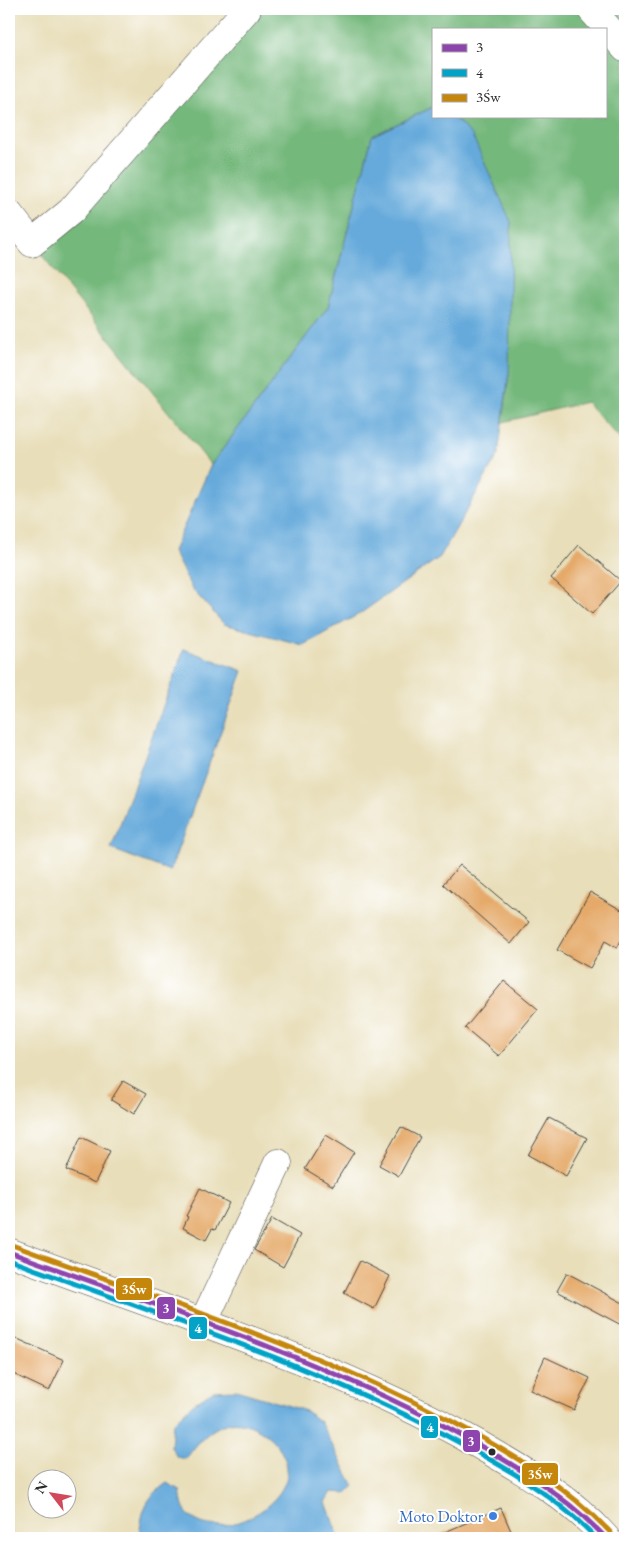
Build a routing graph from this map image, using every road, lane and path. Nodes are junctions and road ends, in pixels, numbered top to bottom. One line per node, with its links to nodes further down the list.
1 (247, 9): 4 (street)
2 (591, 9): 3 (street)
3 (625, 48)
4 (9, 214)
5 (278, 1163): 7 (street)
6 (9, 1252): 7 (street)
7 (203, 1323): 8 (street)
8 (606, 1538)

